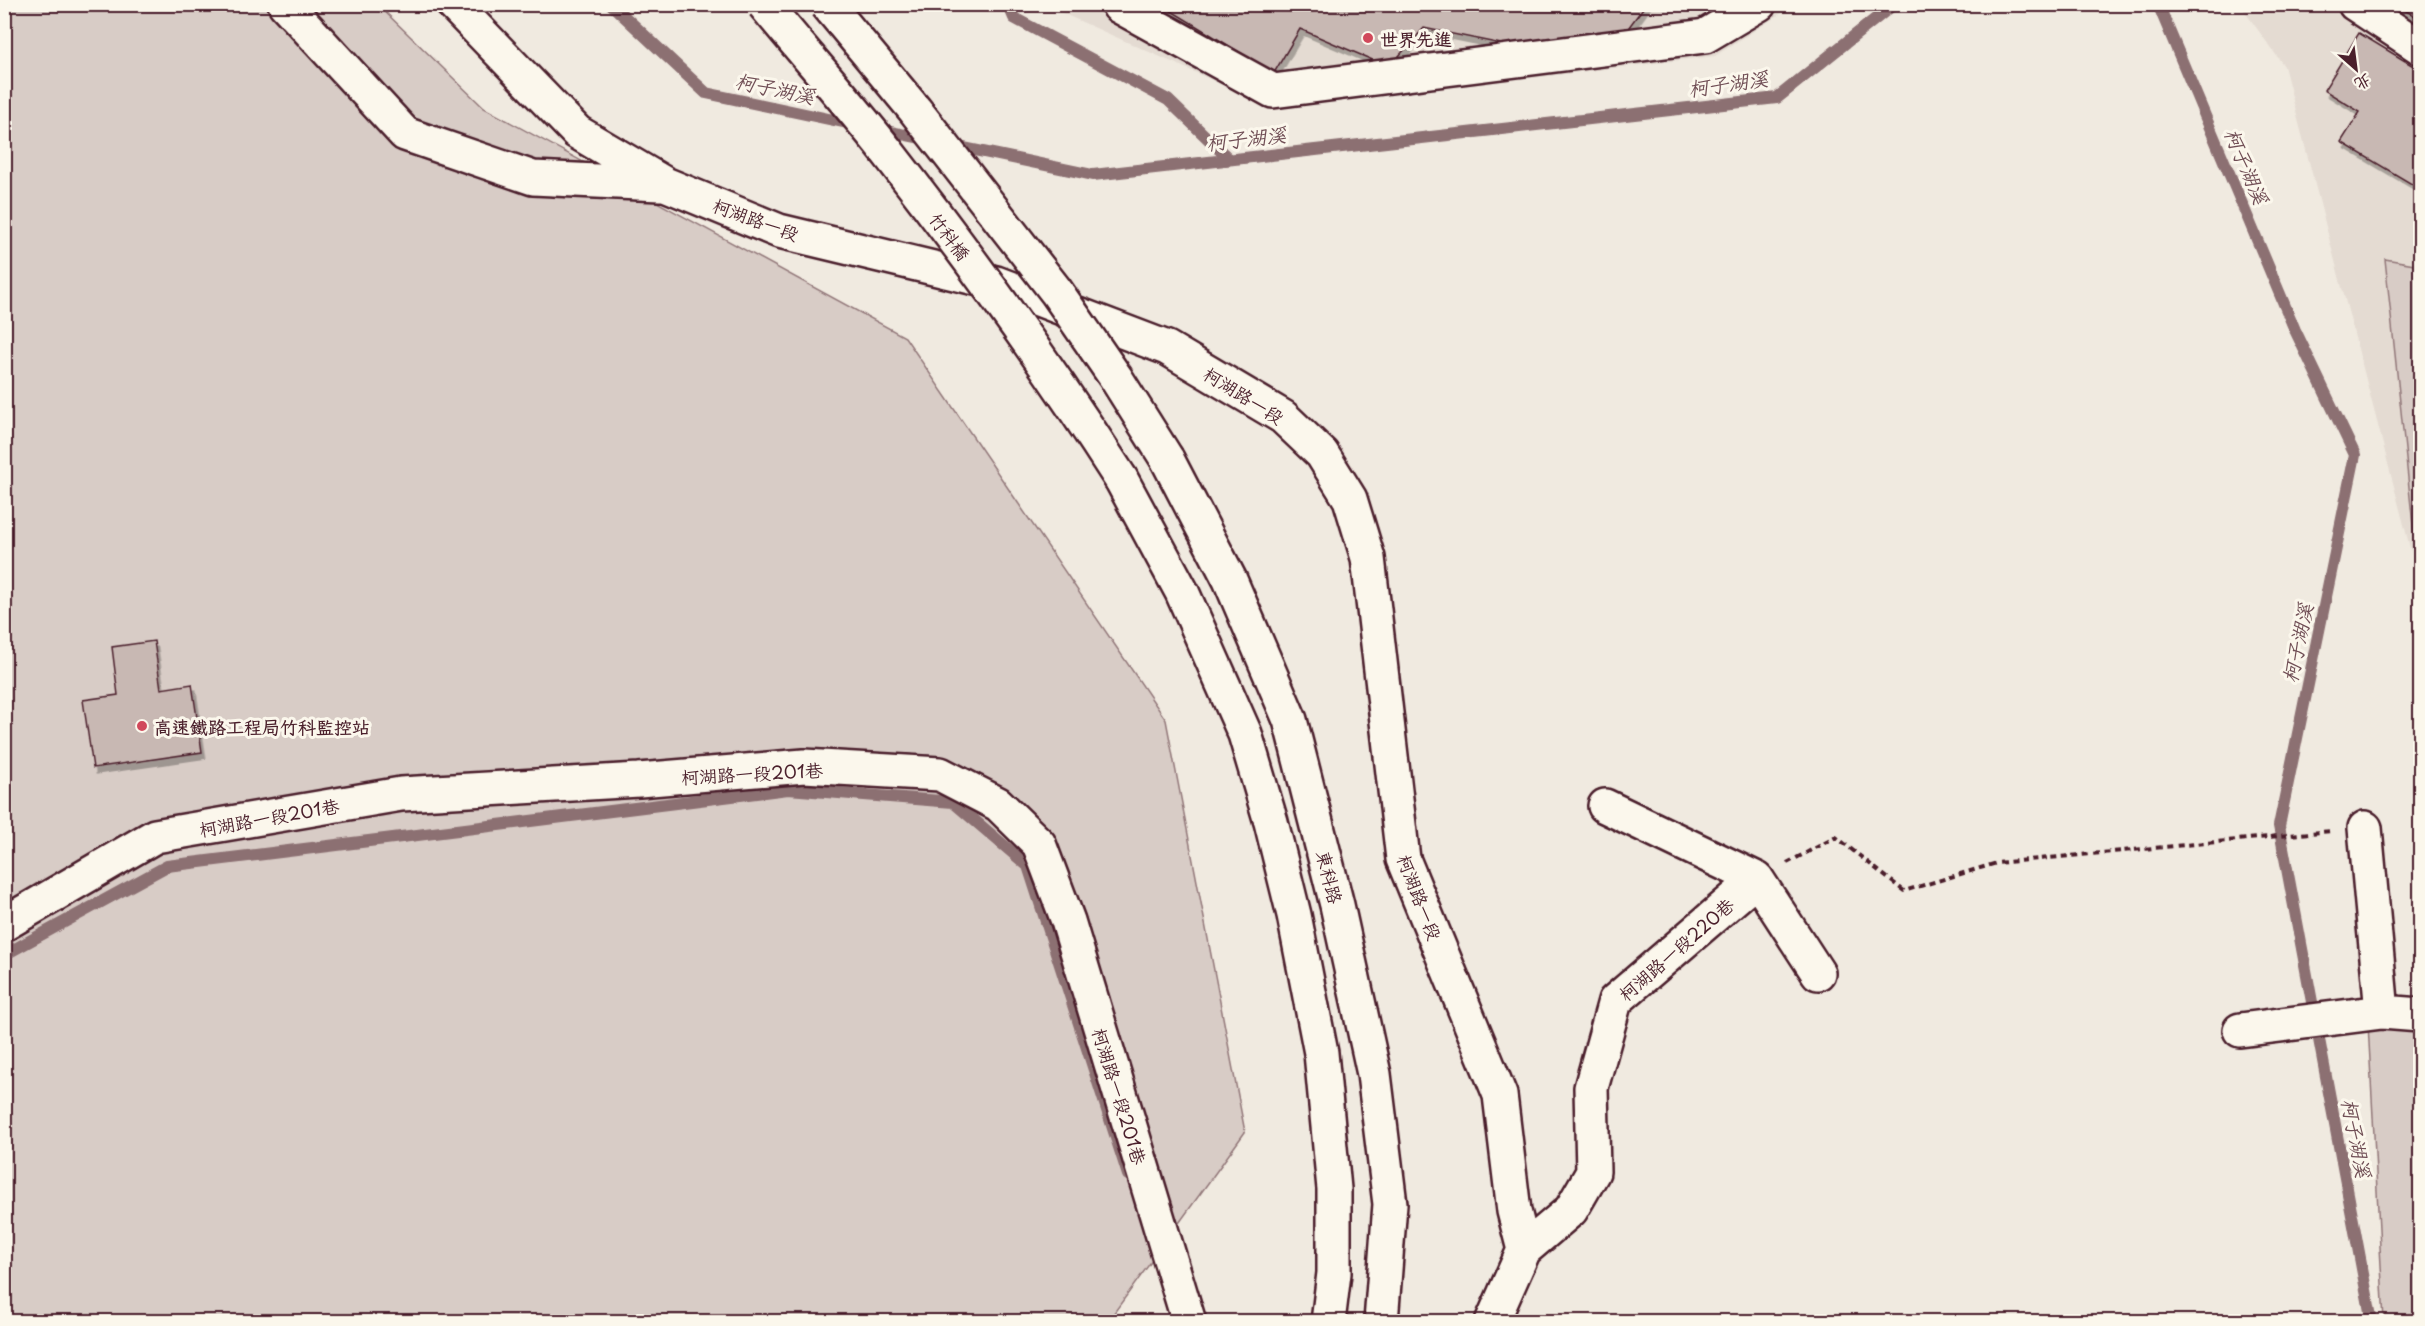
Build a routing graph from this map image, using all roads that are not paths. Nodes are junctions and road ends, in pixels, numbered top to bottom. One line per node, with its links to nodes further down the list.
1 (285, 4): 9 (street)
2 (453, 4): 9 (street, 柯湖路一段)
3 (764, 4): 20 (street, 竹科橋, bridge)
4 (827, 4): 21 (street, 東科路, bridge)
5 (1120, 4): 6 (street)
6 (1759, 4)
7 (2355, 4): 8 (street)
8 (2421, 48)
9 (665, 184): 18 (street, 柯湖路一段)
10 (1605, 806): 12 (street)
11 (2365, 828): 15 (street)
12 (1757, 879): 14 (street); 18 (street, 柯湖路一段220巷)
13 (4, 924): 19 (street, 柯湖路一段201巷)
14 (1818, 973)
15 (2382, 1012): 16 (street); 17 (street)
16 (2421, 1015)
17 (2240, 1030)
18 (1524, 1250): 22 (street)
19 (1183, 1319)
20 (1328, 1322)
21 (1381, 1322)
22 (1492, 1322)

